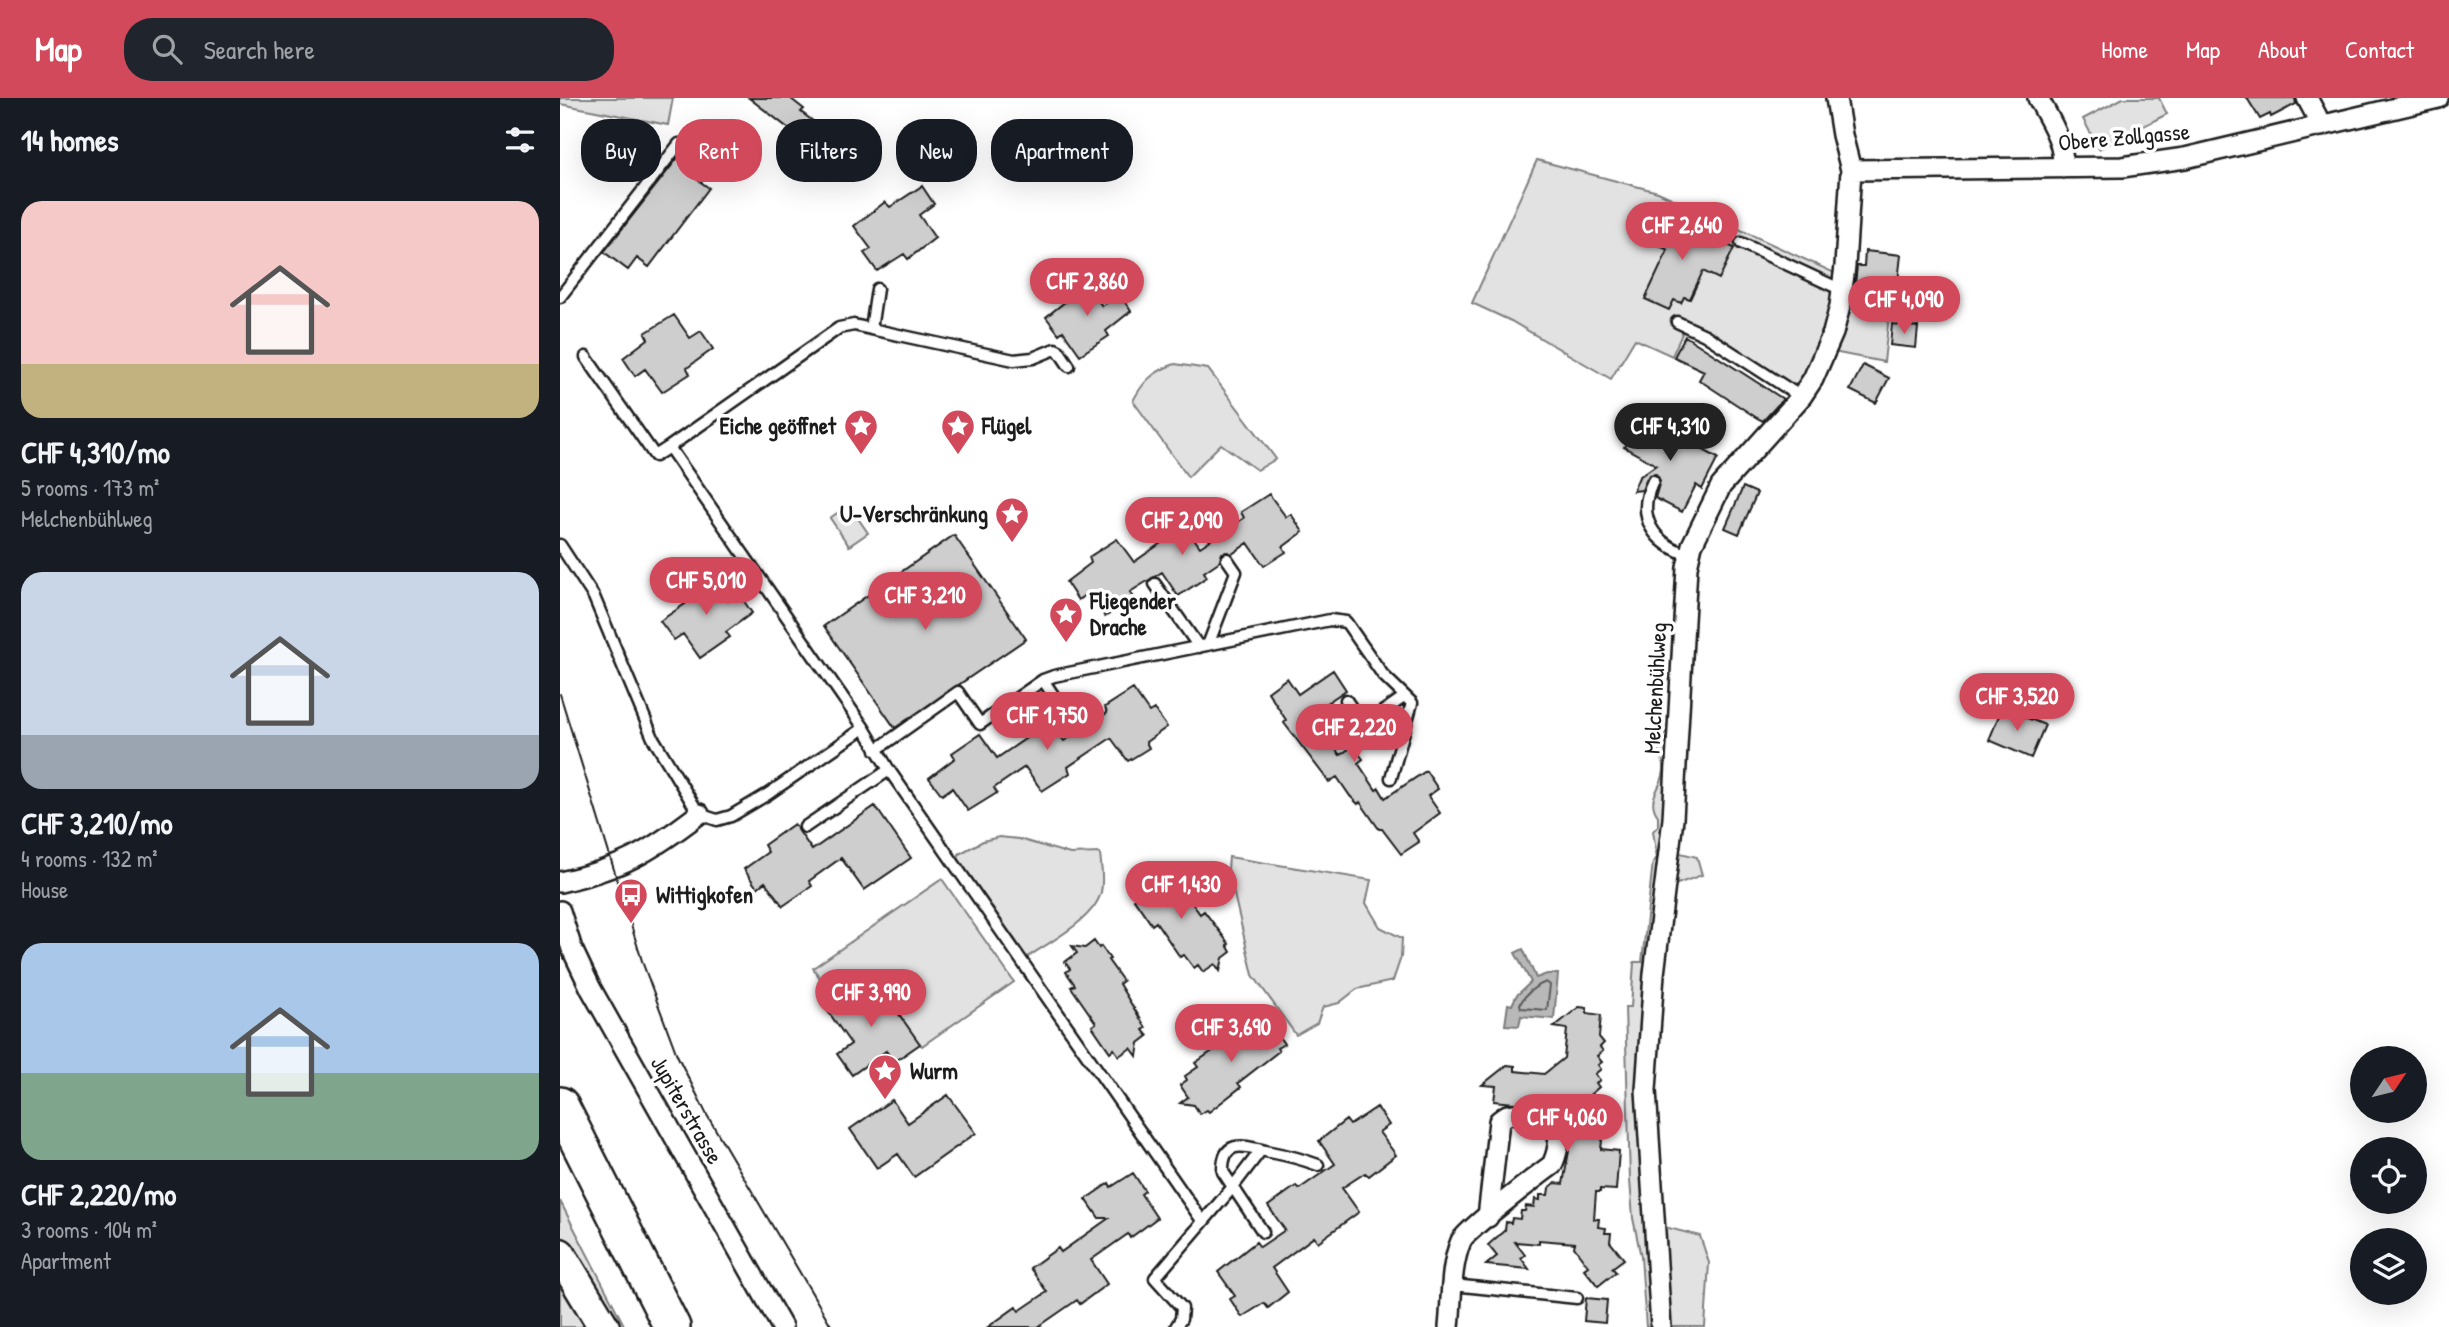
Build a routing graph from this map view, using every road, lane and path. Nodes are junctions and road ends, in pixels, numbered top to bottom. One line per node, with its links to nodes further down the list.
1 (1836, 98): 8 (street, Melchenbühlweg)
2 (2038, 98): 7 (street)
3 (2307, 98): 5 (street)
4 (2438, 98): 5 (street, Obere Zollgasse)
5 (2322, 126): 7 (street, Obere Zollgasse)
6 (675, 149): 12 (lane)
7 (2063, 168): 8 (street, Obere Zollgasse)
8 (1851, 170): 11 (street, Melchenbühlweg)
9 (1741, 243): 11 (lane)
10 (877, 289): 14 (lane)
11 (1842, 290): 17 (street, Melchenbühlweg)
12 (560, 297)
13 (1677, 322): 17 (lane)
14 (871, 329): 16 (lane); 18 (lane)
15 (586, 356): 18 (lane)
16 (1069, 366)
17 (1801, 397): 21 (street, Melchenbühlweg)
18 (669, 447): 30 (lane)
19 (1653, 481): 21 (lane)
20 (560, 545): 35 (lane)
21 (1689, 555): 58 (street, Melchenbühlweg)
22 (1227, 559): 24 (lane)
23 (1155, 584): 24 (lane)
24 (1203, 646): 25 (lane); 26 (lane)
25 (1042, 680): 28 (lane); 32 (lane)
26 (1404, 697): 29 (lane); 34 (lane)
27 (1346, 701): 29 (lane)
28 (1068, 717)
29 (1363, 725): 31 (lane)
30 (864, 728): 32 (lane); 35 (lane)
31 (1339, 742)
32 (876, 750): 33 (lane)
33 (888, 770): 36 (lane); 45 (lane)
34 (1391, 778)
35 (699, 814): 37 (street)
36 (805, 827)
37 (560, 882)
38 (560, 911): 54 (street, Jupiterstrasse)
39 (560, 1105): 53 (highway)
40 (1261, 1150): 42 (lane); 43 (lane); 43 (lane)
41 (560, 1153): 52 (highway)
42 (1318, 1166)
43 (1232, 1188): 45 (lane); 46 (lane)
44 (1488, 1216): 44 (street); 48 (street)
45 (1203, 1222): 50 (lane)
46 (1263, 1232)
47 (560, 1254): 51 (main road)
48 (1453, 1285): 49 (lane); 57 (street)
49 (1577, 1298)
50 (1176, 1300): 55 (lane); 56 (lane)
51 (604, 1327)
52 (649, 1327)
53 (672, 1327)
54 (782, 1327)
55 (1176, 1327)
56 (1183, 1327)
57 (1449, 1327)
58 (1661, 1327)

